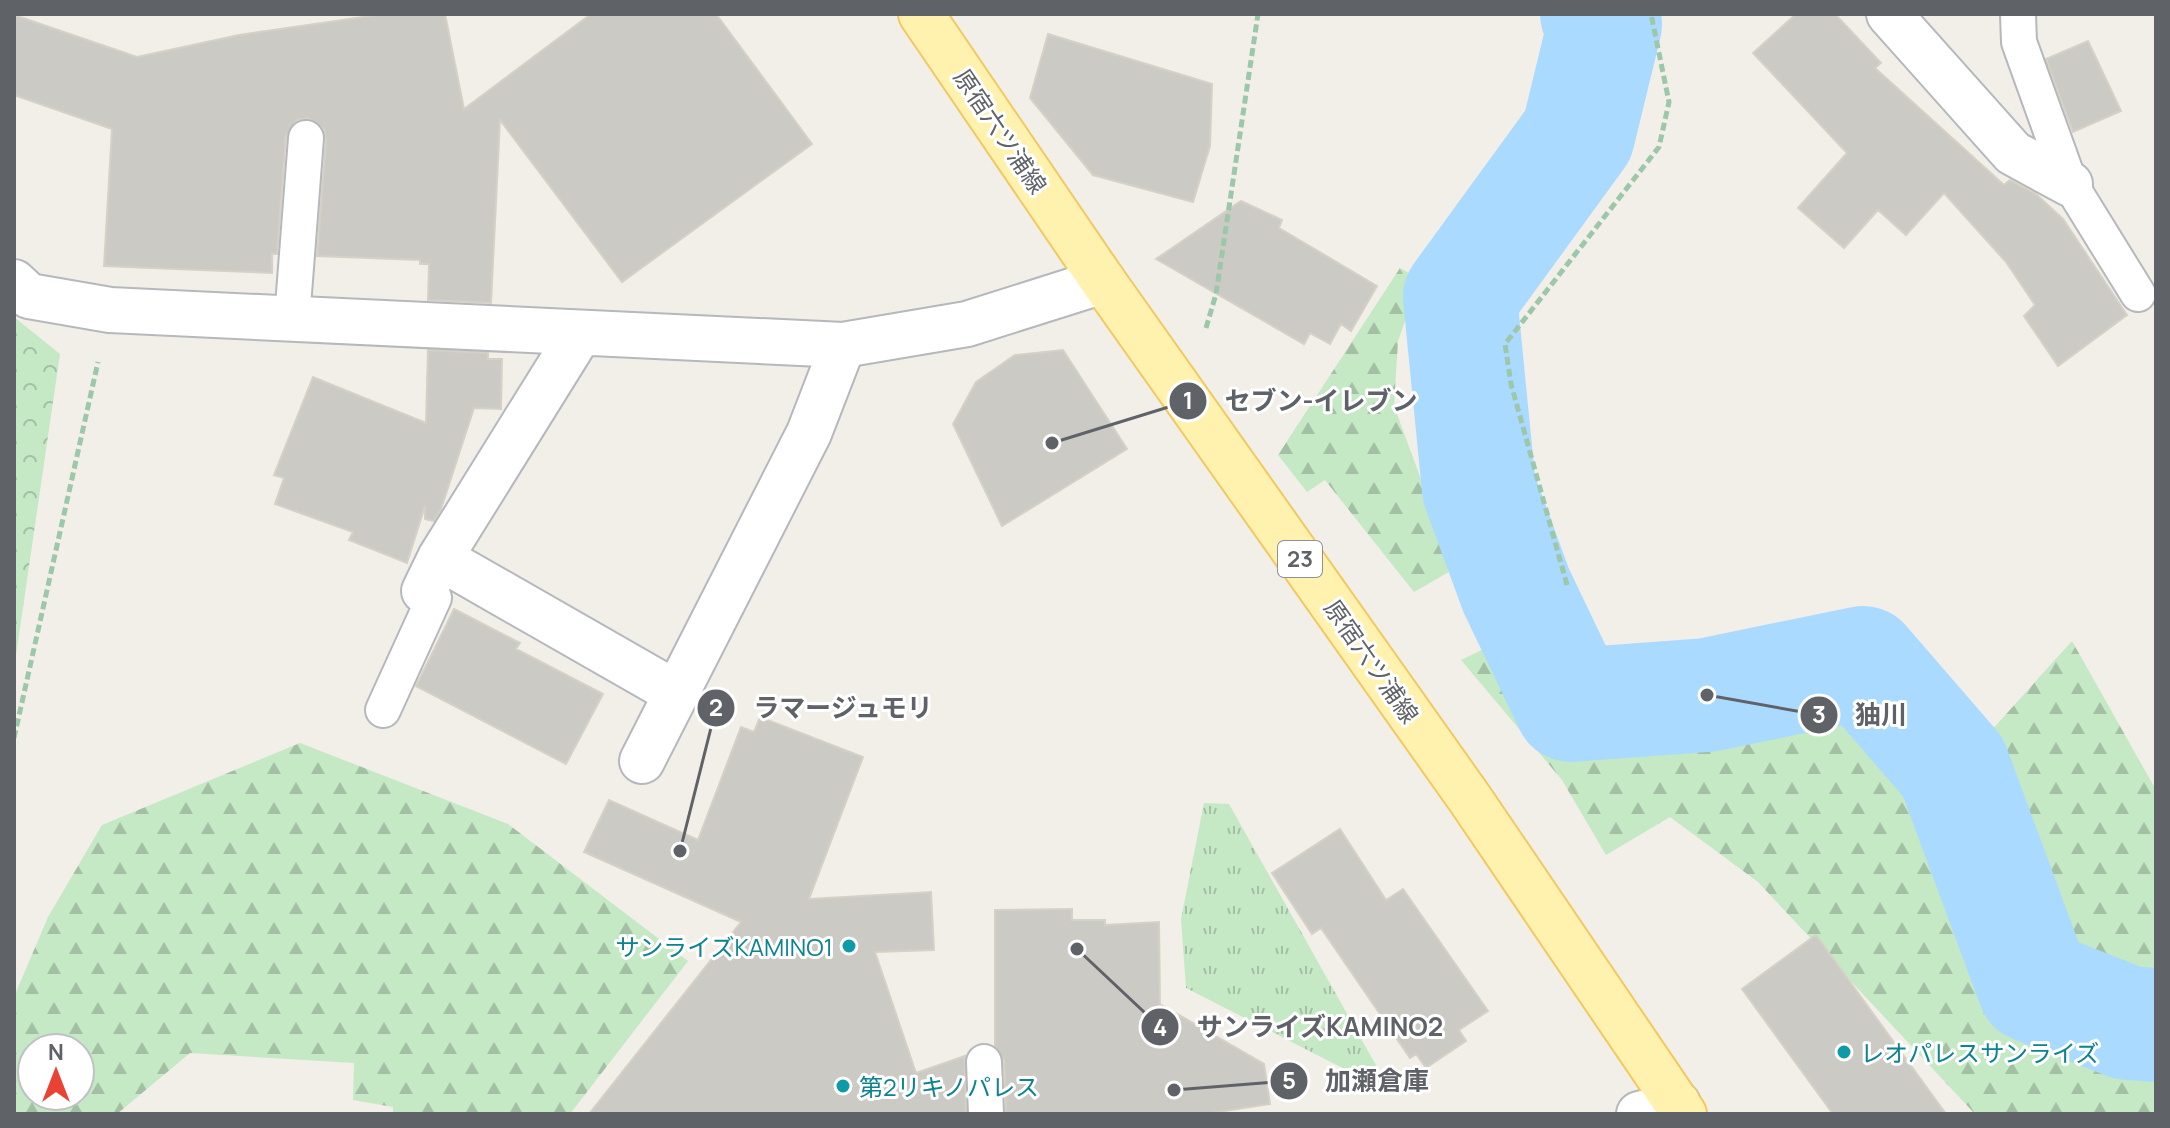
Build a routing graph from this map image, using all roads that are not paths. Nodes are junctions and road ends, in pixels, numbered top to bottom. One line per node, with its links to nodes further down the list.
1 (921, 14): 6 (main road, 原宿六ツ浦線 / 23)
2 (1889, 14): 5 (street)
3 (2018, 14): 5 (lane)
4 (306, 138): 9 (lane)
5 (2070, 184): 8 (lane)
6 (1103, 281): 11 (street); 17 (main road, 原宿六ツ浦線 / 23)
7 (14, 282): 9 (street)
8 (2138, 294)
9 (292, 319): 10 (street)
10 (580, 333): 11 (street); 12 (street)
11 (843, 345): 13 (street)
12 (432, 574): 13 (street); 14 (lane)
13 (676, 693): 15 (street)
14 (383, 710)
15 (642, 761)
16 (984, 1062): 18 (lane)
17 (1667, 1111)
18 (986, 1114)

